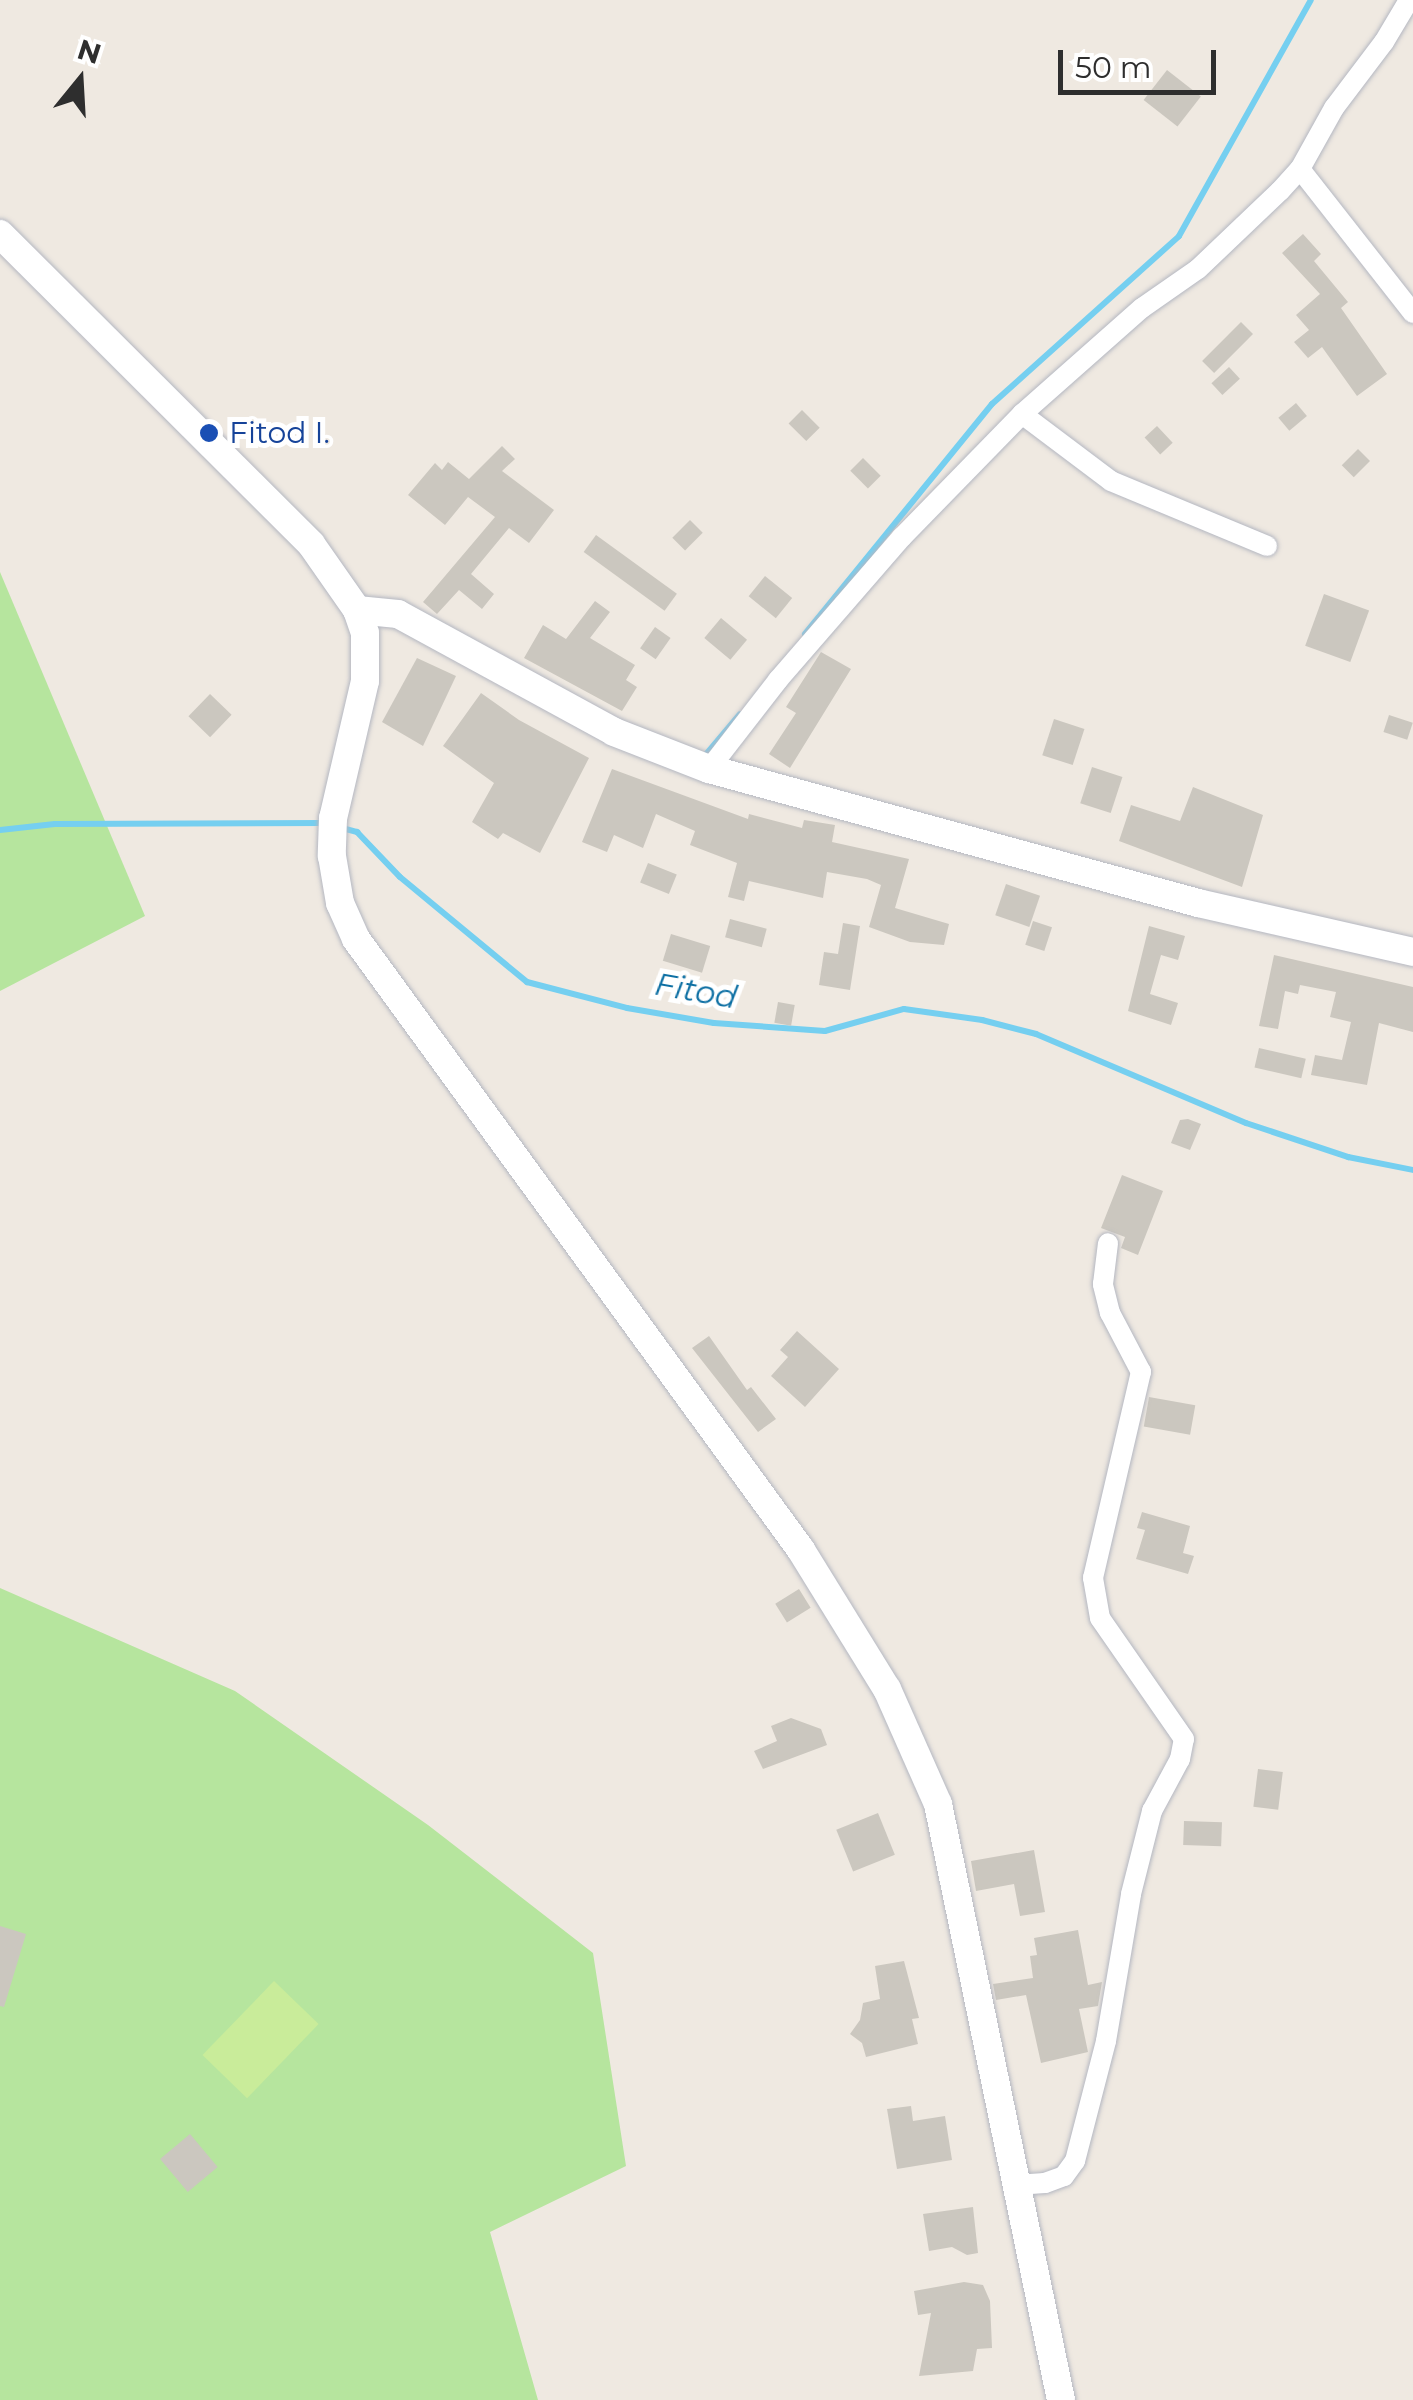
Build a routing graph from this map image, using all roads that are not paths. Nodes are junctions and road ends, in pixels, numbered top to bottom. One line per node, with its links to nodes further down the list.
1 (1409, 0): 2 (street)
2 (1300, 168): 4 (street); 5 (street)
3 (0, 234): 7 (main road)
4 (1413, 313)
5 (1022, 414): 6 (street); 8 (street)
6 (1267, 546)
7 (357, 610): 8 (main road); 11 (main road)
8 (709, 769): 9 (main road)
9 (1413, 952)
10 (1108, 1244): 11 (street)
11 (1015, 2185): 12 (main road)
12 (1061, 2400)

